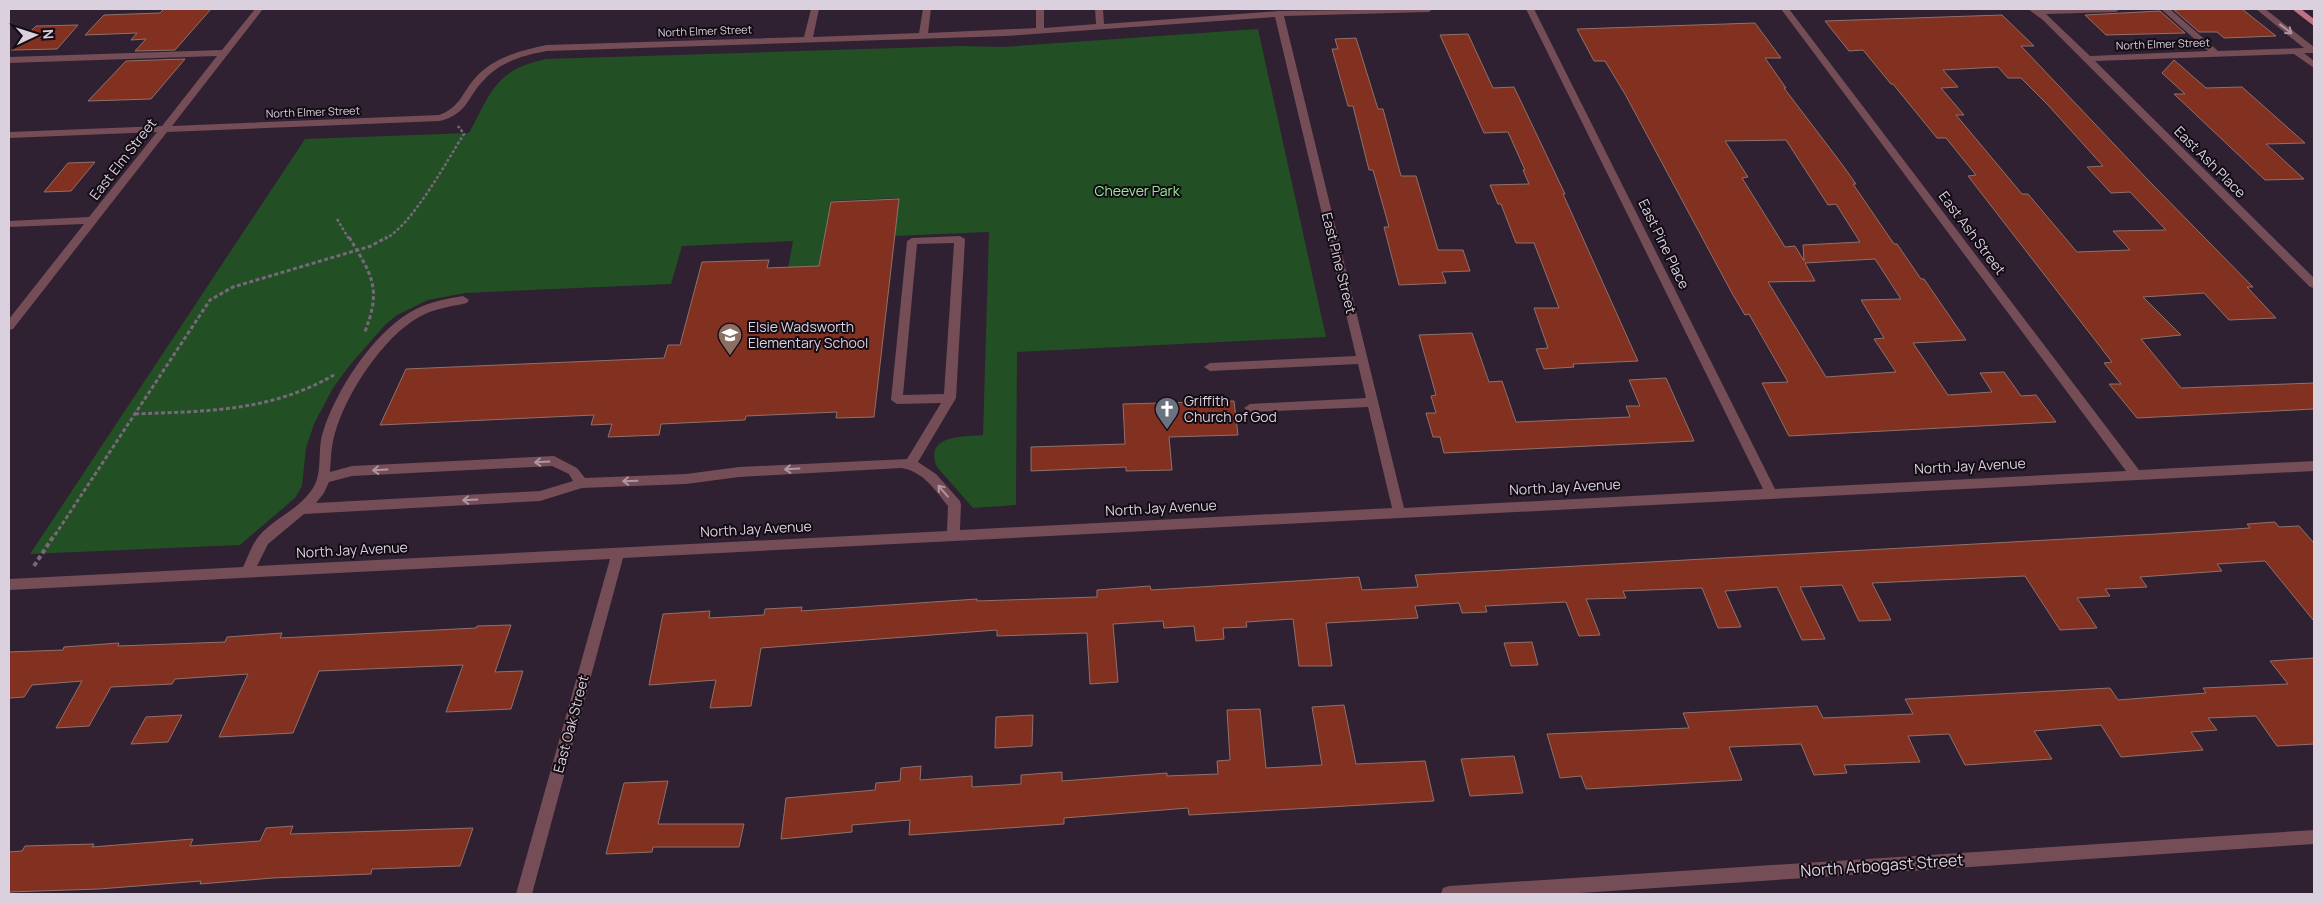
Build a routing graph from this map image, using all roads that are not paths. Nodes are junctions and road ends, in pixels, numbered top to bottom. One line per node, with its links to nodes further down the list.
1 (259, 9): 23 (street, East Elm Street)
2 (815, 9): 20 (street)
3 (927, 9): 19 (street)
4 (1040, 9): 18 (street)
5 (1099, 9): 17 (street)
6 (1429, 9): 14 (street, North Elmer Street)
7 (1530, 9): 45 (street, East Pine Place)
8 (1785, 9): 42 (street, East Ash Street)
9 (2116, 9): 13 (street)
10 (2165, 9): 24 (street)
11 (2260, 9): 22 (street, one-way to 22)
12 (2296, 9): 16 (main road)
13 (2035, 10): 25 (street)
14 (1317, 11): 15 (street, North Elmer Street)
15 (1275, 12): 17 (street, North Elmer Street); 35 (street, East Pine Street)
16 (2314, 23)
17 (1100, 26): 18 (street, North Elmer Street)
18 (1040, 30): 19 (street, North Elmer Street)
19 (923, 35): 20 (street, North Elmer Street)
20 (808, 39): 28 (street, North Elmer Street)
21 (2296, 50): 22 (street, North Elmer Street); 24 (street, North Elmer Street); 27 (street)
22 (2313, 50)
23 (224, 53): 26 (street); 28 (street, East Elm Street)
24 (2216, 54): 25 (street, North Elmer Street)
25 (2086, 59): 32 (street, East Ash Place)
26 (9, 60)
27 (2314, 65)
28 (164, 129): 29 (street, North Elmer Street); 30 (street, East Elm Street)
29 (9, 135)
30 (92, 220): 31 (street); 34 (street, East Elm Street)
31 (9, 224)
32 (2314, 284)
33 (464, 300): 43 (street)
34 (10, 324)
35 (1362, 360): 36 (street); 38 (street, East Pine Street)
36 (1210, 368)
37 (950, 398): 37 (street); 40 (street)
38 (1372, 402): 39 (street); 47 (street, East Pine Street)
39 (1250, 408)
40 (911, 464): 44 (street, one-way to 44); 48 (street, one-way to 40)
41 (2314, 466): 42 (street, North Jay Avenue)
42 (2136, 474): 45 (street, North Jay Avenue)
43 (324, 478): 44 (street, one-way to 43); 46 (street)
44 (582, 483): 46 (street, one-way to 46)
45 (1771, 492): 47 (street, North Jay Avenue)
46 (300, 509): 50 (street)
47 (1399, 512): 48 (street, North Jay Avenue)
48 (954, 536): 49 (street, North Jay Avenue)
49 (618, 553): 50 (street, North Jay Avenue); 54 (street, East Oak Street)
50 (247, 572): 51 (street, North Jay Avenue)
51 (16, 584)
52 (2314, 836): 53 (street, North Arbogast Street)
53 (1490, 893): 55 (street, North Arbogast Street)
54 (524, 894)
55 (1449, 894)

